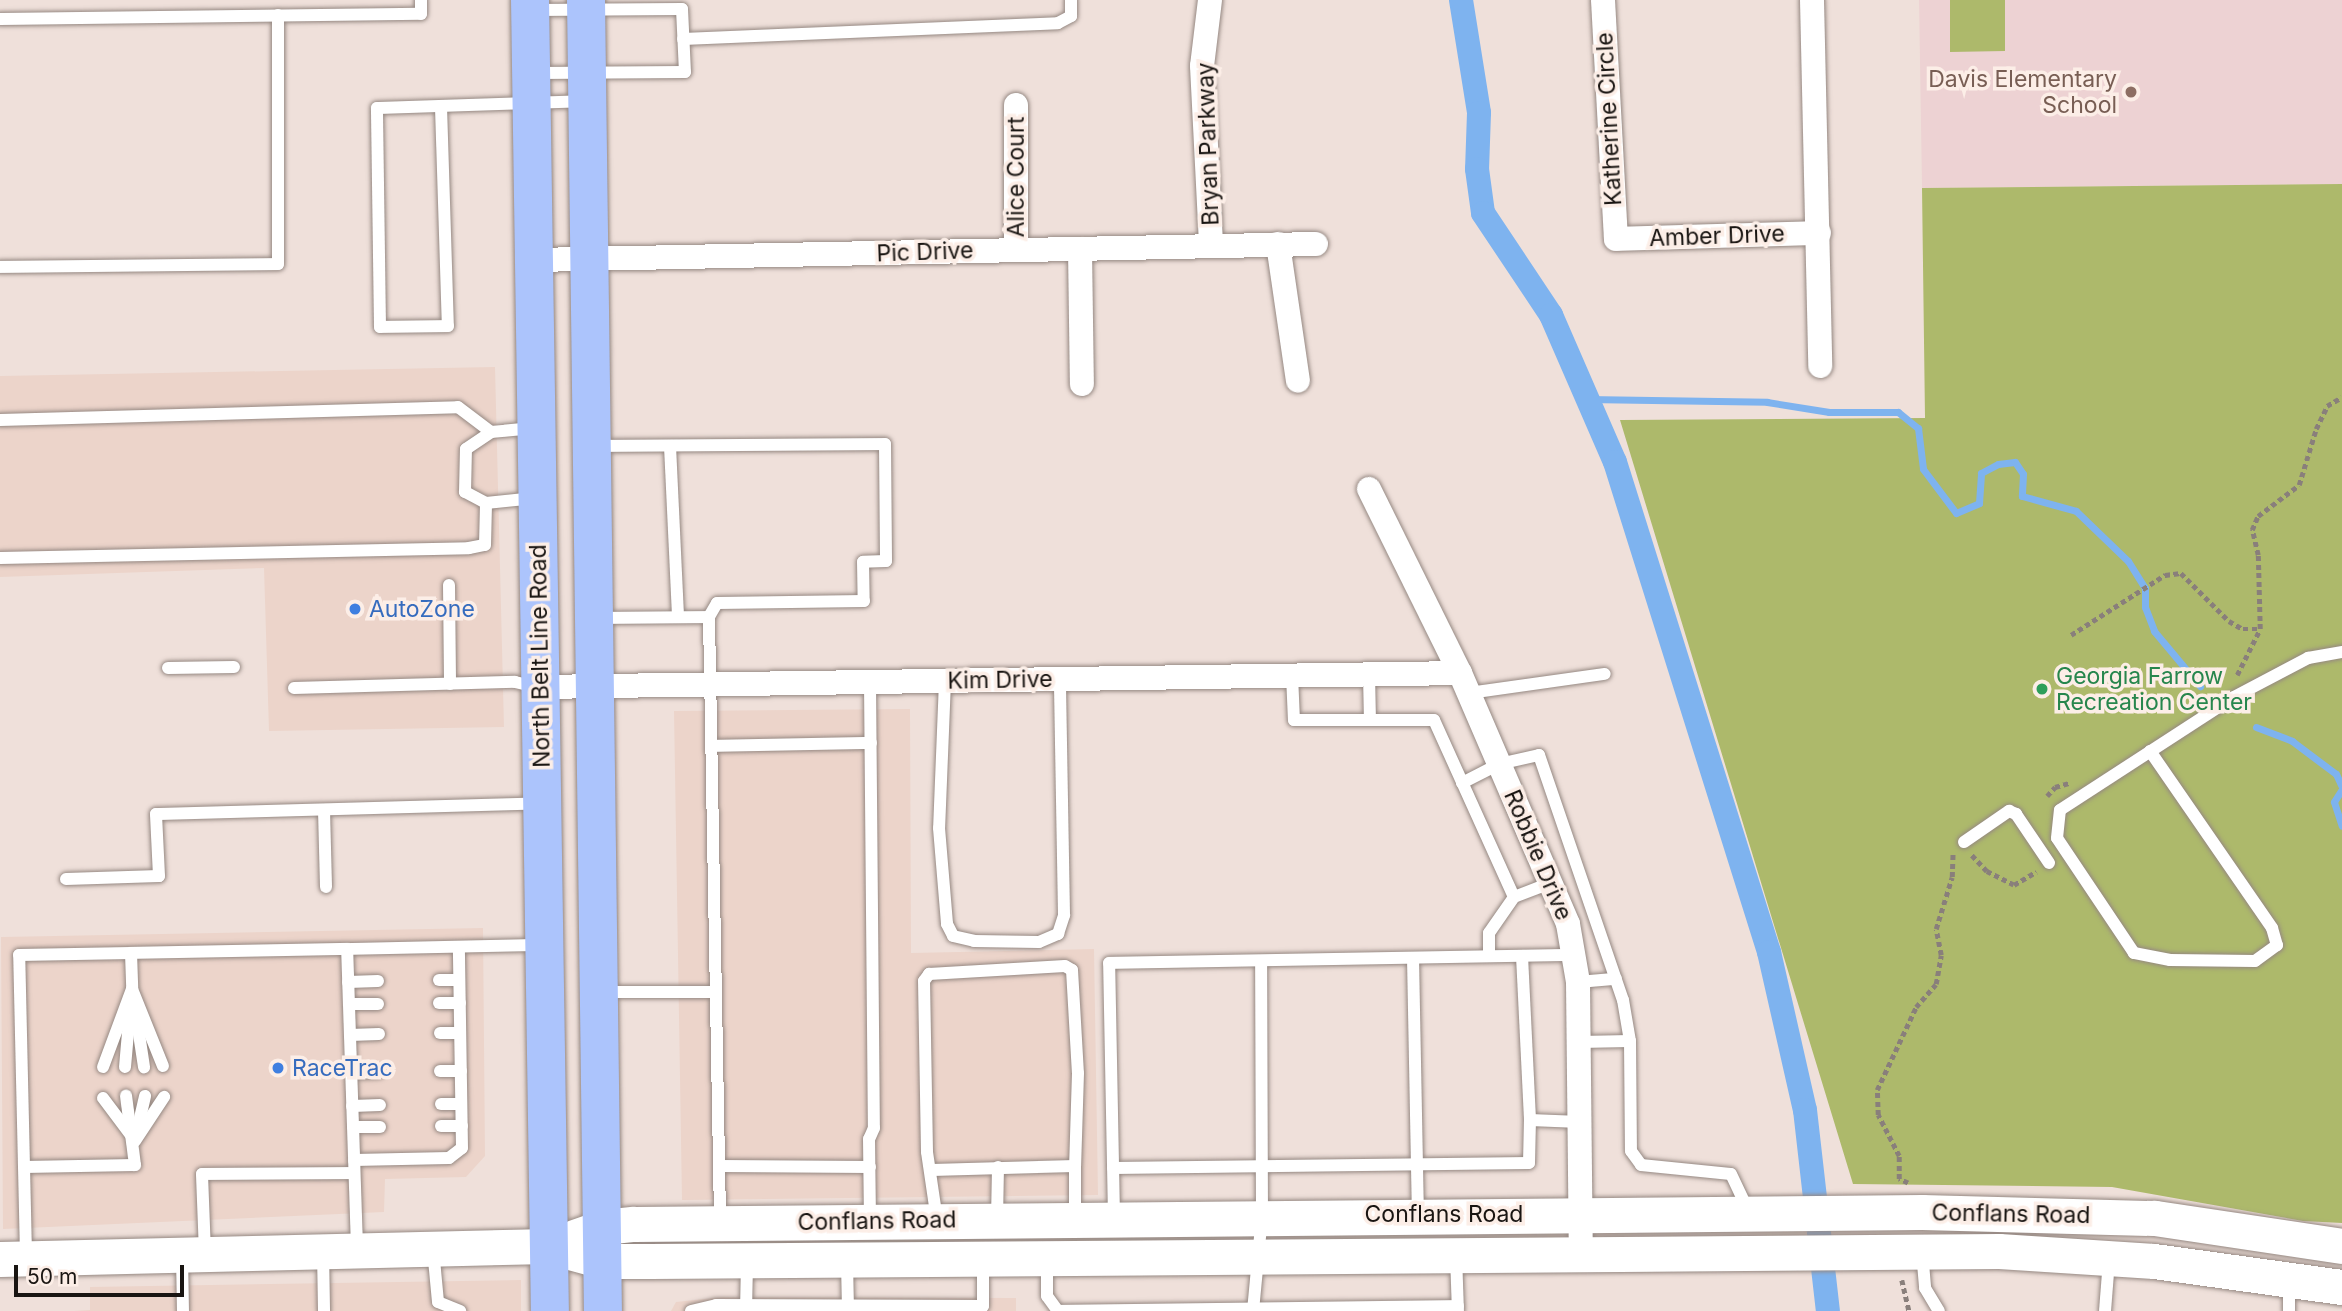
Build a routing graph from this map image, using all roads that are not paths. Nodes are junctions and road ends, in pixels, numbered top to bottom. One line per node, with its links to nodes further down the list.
1 (421, 0): 9 (lane)
2 (1071, 0): 11 (lane)
3 (1210, 0): 20 (street, Bryan Parkway)
4 (1603, 0): 17 (street, Katherine Circle)
5 (1812, 0): 16 (street)
6 (675, 4): 8 (lane); 11 (lane)
7 (530, 5): 8 (lane); 12 (main road, North Belt Line Road)
8 (586, 5): 13 (main road)
9 (278, 15): 10 (lane); 25 (lane)
10 (0, 19)
11 (683, 39): 13 (lane)
12 (531, 87): 13 (lane); 13 (lane); 15 (lane); 23 (main road, North Belt Line Road)
13 (587, 87): 24 (main road)
14 (1016, 105): 21 (street, Alice Court)
15 (441, 107): 15 (lane)
16 (1819, 233): 17 (street, Amber Drive); 26 (street)
17 (1616, 239)
18 (1278, 244): 19 (street, Pic Drive); 20 (street, Pic Drive); 27 (street)
19 (1316, 244)
20 (1211, 246): 22 (street, Pic Drive)
21 (1016, 249): 22 (street, Pic Drive); 24 (street, Pic Drive)
22 (1080, 249): 28 (street)
23 (534, 260): 24 (street, Pic Drive); 30 (main road, North Belt Line Road)
24 (588, 260): 32 (main road)
25 (0, 267)
26 (1820, 366)
27 (1298, 382)
28 (1082, 384)
29 (0, 420): 31 (lane)
30 (536, 428): 31 (lane); 35 (main road, North Belt Line Road)
31 (491, 432): 36 (lane)
32 (591, 446): 33 (lane); 41 (main road)
33 (670, 446): 39 (lane); 40 (lane)
34 (1369, 489): 51 (street, Robbie Drive)
35 (538, 497): 36 (lane); 55 (main road, North Belt Line Road)
36 (486, 503): 37 (lane)
37 (0, 558)
38 (449, 585): 52 (lane)
39 (678, 617): 40 (lane); 41 (lane)
40 (709, 617): 53 (lane)
41 (594, 618): 54 (main road)
42 (2342, 652): 60 (lane)
43 (234, 667): 44 (lane)
44 (168, 668)
45 (1368, 674): 47 (street, Kim Drive); 51 (street, Kim Drive); 57 (lane)
46 (1605, 674): 51 (lane)
47 (1292, 675): 48 (street, Kim Drive); 57 (lane)
48 (1060, 679): 49 (street, Kim Drive); 49 (lane)
49 (945, 681): 50 (street, Kim Drive)
50 (870, 682): 53 (street, Kim Drive); 58 (lane)
51 (1464, 683): 61 (street, Robbie Drive)
52 (450, 684): 55 (lane); 56 (lane)
53 (710, 685): 54 (street, Kim Drive); 59 (lane)
54 (595, 686): 55 (street, Kim Drive); 87 (main road)
55 (540, 687): 63 (main road, North Belt Line Road)
56 (294, 688)
57 (1370, 720): 62 (lane)
58 (871, 743): 59 (lane); 127 (lane)
59 (712, 746): 88 (lane)
60 (2150, 751): 60 (lane)
61 (1499, 764): 62 (lane); 68 (street, Robbie Drive); 80 (lane)
62 (1462, 783): 70 (lane)
63 (542, 803): 64 (lane); 71 (main road, North Belt Line Road)
64 (324, 810): 67 (lane); 69 (lane)
65 (1964, 842): 66 (lane)
66 (2049, 863)
67 (66, 879)
68 (1551, 883): 70 (lane); 75 (street, Robbie Drive)
69 (327, 887)
70 (1514, 897): 76 (lane)
71 (545, 945): 72 (lane); 144 (main road, North Belt Line Road)
72 (459, 947): 73 (lane); 82 (lane)
73 (347, 949): 74 (lane); 84 (lane)
74 (131, 953): 86 (lane); 126 (lane)
75 (1573, 955): 77 (lane); 85 (street, Robbie Drive)
76 (1489, 956): 77 (lane); 78 (lane)
77 (1522, 956): 115 (lane)
78 (1413, 958): 79 (lane); 122 (lane)
79 (1261, 961): 129 (lane); 130 (lane)
80 (1616, 979): 85 (lane); 97 (lane)
81 (439, 980): 82 (lane)
82 (459, 980): 90 (lane)
83 (378, 981): 84 (lane)
84 (348, 982): 91 (lane)
85 (1578, 982): 98 (street, Robbie Drive)
86 (132, 989): 99 (lane); 100 (lane); 101 (lane); 102 (lane)
87 (600, 992): 88 (lane); 143 (main road)
88 (716, 992): 124 (lane)
89 (439, 1003): 90 (lane)
90 (460, 1003): 94 (lane)
91 (349, 1004): 92 (lane); 96 (lane)
92 (378, 1004)
93 (440, 1033): 94 (lane)
94 (460, 1033): 104 (lane)
95 (379, 1034): 96 (lane)
96 (350, 1035): 106 (lane)
97 (1630, 1041): 98 (lane); 133 (lane)
98 (1579, 1042): 116 (street, Robbie Drive)
99 (163, 1066)
100 (103, 1067)
101 (125, 1067)
102 (144, 1068)
103 (440, 1071): 104 (lane)
104 (461, 1071): 112 (lane)
105 (379, 1072): 106 (lane)
106 (351, 1073): 114 (lane)
107 (126, 1096): 121 (lane)
108 (145, 1096): 121 (lane)
109 (164, 1097): 121 (lane)
110 (103, 1098): 121 (lane)
111 (440, 1104): 112 (lane)
112 (461, 1104): 118 (lane)
113 (380, 1105): 114 (lane)
114 (352, 1106): 119 (lane)
115 (1530, 1120): 116 (lane); 122 (lane)
116 (1580, 1122): 132 (street, Robbie Drive)
117 (441, 1126): 118 (lane)
118 (462, 1126): 123 (lane)
119 (353, 1127): 120 (lane); 123 (lane)
120 (380, 1127)
121 (135, 1141): 126 (lane)
122 (1417, 1165): 129 (lane); 134 (lane)
123 (354, 1166): 147 (lane); 151 (lane)
124 (720, 1166): 127 (lane); 142 (lane)
125 (1075, 1166): 128 (lane); 131 (lane); 137 (lane)
126 (24, 1167): 155 (lane)
127 (870, 1167): 141 (lane)
128 (998, 1167): 131 (lane); 139 (lane)
129 (1262, 1167): 130 (lane); 135 (lane)
130 (1113, 1168): 138 (lane)
131 (932, 1170): 140 (lane)
132 (1581, 1213): 133 (main road, Conflans Road); 134 (main road, Conflans Road); 148 (street, Robbie Drive)
133 (1758, 1213): 136 (main road, Conflans Road)
134 (1418, 1214): 135 (main road, Conflans Road)
135 (1262, 1216): 138 (main road, Conflans Road); 150 (lane)
136 (2109, 1216): 145 (main road, Conflans Road); 153 (main road)
137 (1075, 1217): 138 (main road, Conflans Road); 139 (main road, Conflans Road)
138 (1114, 1217)
139 (989, 1219): 140 (main road, Conflans Road); 154 (main road)
140 (937, 1220): 141 (main road, Conflans Road)
141 (870, 1221): 142 (main road, Conflans Road)
142 (720, 1223): 143 (main road, Conflans Road)
143 (603, 1244): 144 (main road, Conflans Road); 158 (main road, Conflans Road); 170 (main road)
144 (548, 1246): 146 (main road, Conflans Road); 169 (main road, North Belt Line Road)
145 (2342, 1246)
146 (433, 1249): 147 (main road, Conflans Road); 168 (lane)
147 (340, 1251): 151 (main road, Conflans Road); 167 (lane)
148 (1581, 1251): 149 (main road, Conflans Road); 157 (main road, Conflans Road)
149 (1457, 1252): 150 (main road, Conflans Road); 163 (lane)
150 (1258, 1254): 152 (main road, Conflans Road); 165 (lane)
151 (193, 1255): 155 (main road, Conflans Road); 166 (lane)
152 (1046, 1257): 154 (main road, Conflans Road); 164 (lane)
153 (2109, 1257): 157 (main road, Conflans Road); 160 (main road, Conflans Road); 173 (lane)
154 (983, 1258): 156 (main road, Conflans Road); 162 (lane)
155 (13, 1259)
156 (847, 1259): 158 (main road, Conflans Road); 162 (lane)
157 (1907, 1259): 172 (lane)
158 (747, 1261): 161 (lane)
159 (2342, 1287): 160 (main road, Conflans Road)
160 (2289, 1297)
161 (746, 1308): 162 (lane); 171 (lane)
162 (848, 1308)
163 (1458, 1309): 165 (lane)
164 (1057, 1310): 165 (lane)
165 (1253, 1310)
166 (183, 1311)
167 (324, 1311)
168 (460, 1311)
169 (550, 1311)
170 (603, 1311)
171 (691, 1311)
172 (1939, 1311)
173 (2105, 1311)

